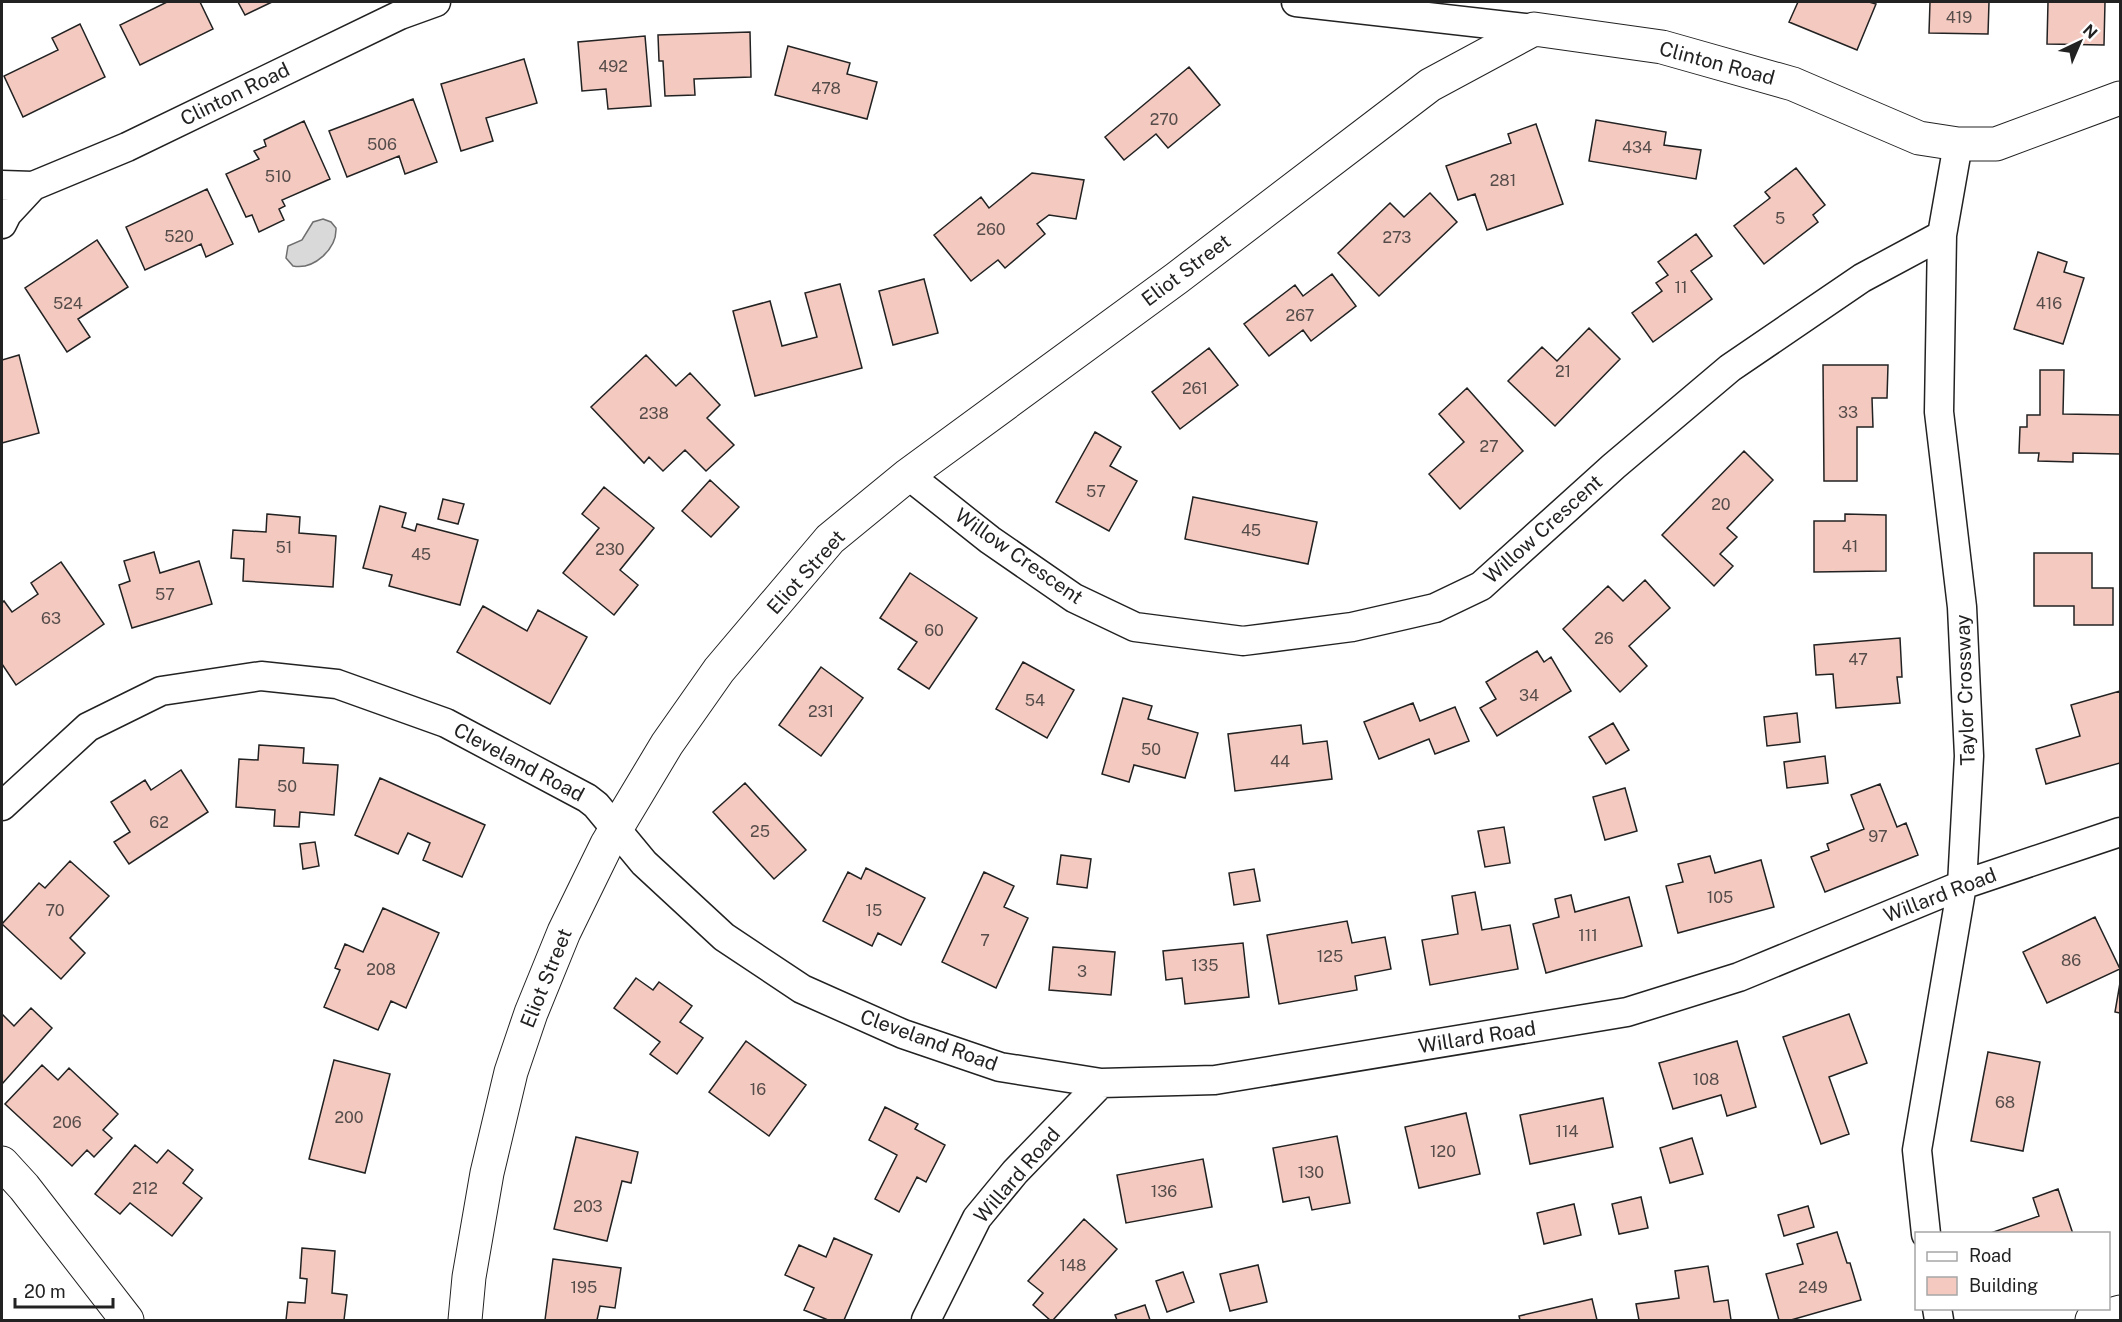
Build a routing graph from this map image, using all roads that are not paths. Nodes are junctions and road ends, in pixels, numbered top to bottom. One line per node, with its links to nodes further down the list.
1 (436, 2): 7 (street, Clinton Road)
2 (1296, 2): 3 (street, Clinton Road)
3 (1534, 29): 5 (street, Clinton Road); 10 (street, Eliot Street)
4 (2121, 98): 5 (street, Clinton Road)
5 (1958, 144): 9 (street, Taylor Crossway)
6 (2, 185): 7 (street, Clinton Road)
7 (33, 186): 8 (street, Clinton Road)
8 (2, 224)
9 (1942, 235): 10 (street, Willow Crescent); 14 (street, Taylor Crossway)
10 (908, 475): 12 (street, Eliot Street)
11 (2, 806): 12 (street, Cleveland Road)
12 (616, 828): 15 (street, Cleveland Road); 20 (street, Eliot Street)
13 (2121, 832): 14 (street, Willard Road)
14 (1962, 885): 15 (street, Willard Road); 17 (street, Taylor Crossway)
15 (1101, 1083): 21 (street, Willard Road)
16 (2, 1163): 19 (street)
17 (1926, 1232)
18 (2121, 1312): 22 (street)
19 (127, 1320)
20 (465, 1320)
21 (926, 1320)
22 (2092, 1320)

